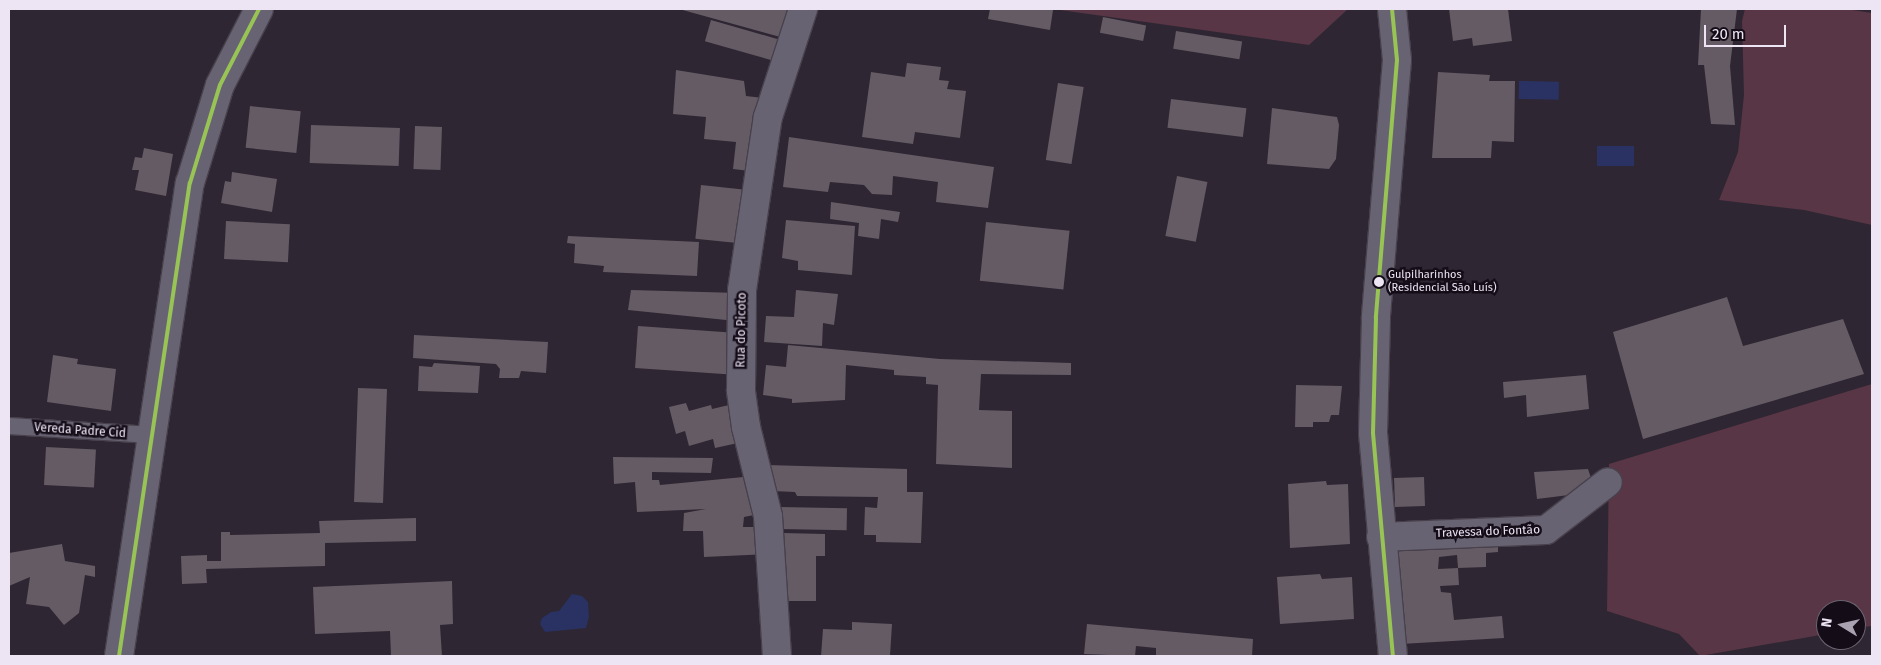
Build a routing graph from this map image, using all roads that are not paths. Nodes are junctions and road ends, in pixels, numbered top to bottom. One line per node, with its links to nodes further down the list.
1 (258, 9): 5 (street)
2 (803, 9): 9 (street, Rua do Picoto)
3 (1392, 9): 7 (street)
4 (9, 426): 5 (lane, Vereda Padre Cid)
5 (152, 435): 8 (street)
6 (1608, 482): 7 (street, Travessa do Fontão)
7 (1381, 537): 10 (street)
8 (119, 656)
9 (777, 656)
10 (1393, 656)

